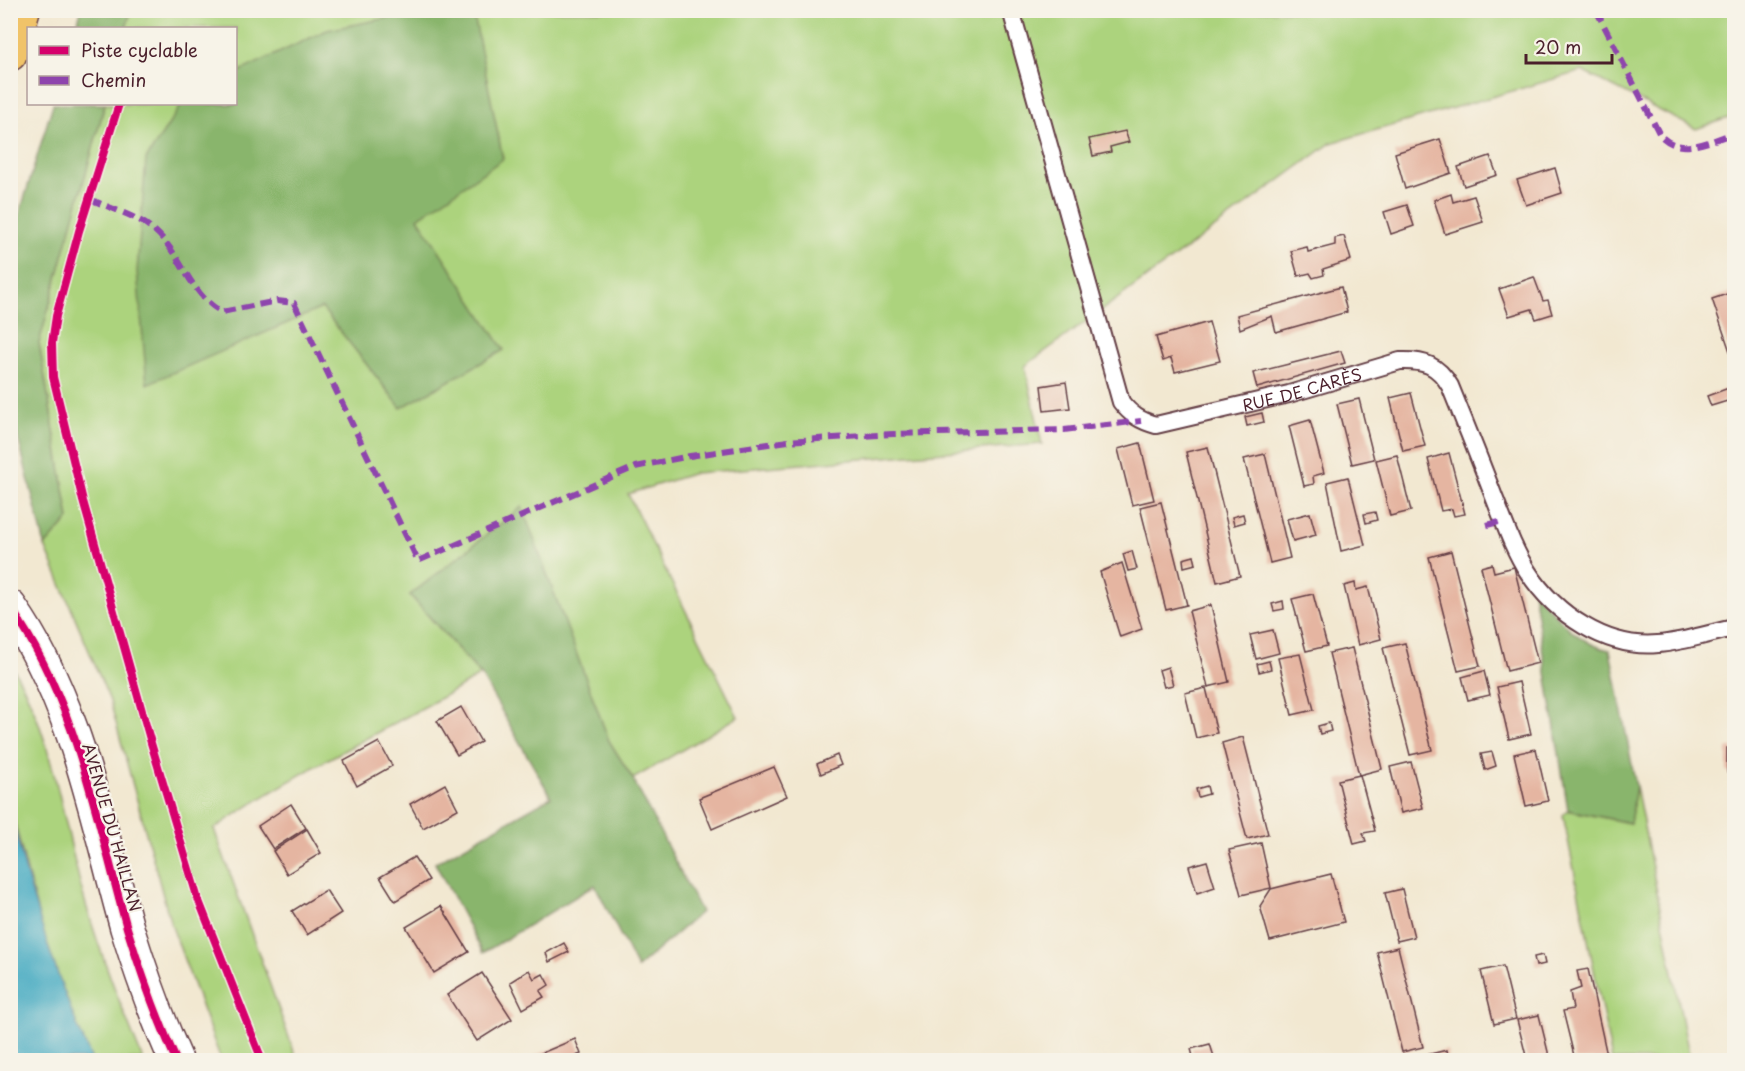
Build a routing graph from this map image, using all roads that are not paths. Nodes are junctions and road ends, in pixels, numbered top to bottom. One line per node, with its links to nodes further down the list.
1 (23, 10): 3 (main road)
2 (1011, 10): 5 (lane, RUE DE CARÈS)
3 (10, 54)
4 (10, 607): 6 (street, AVENUE DU HAILLAN)
5 (1734, 628)
6 (177, 1060)

